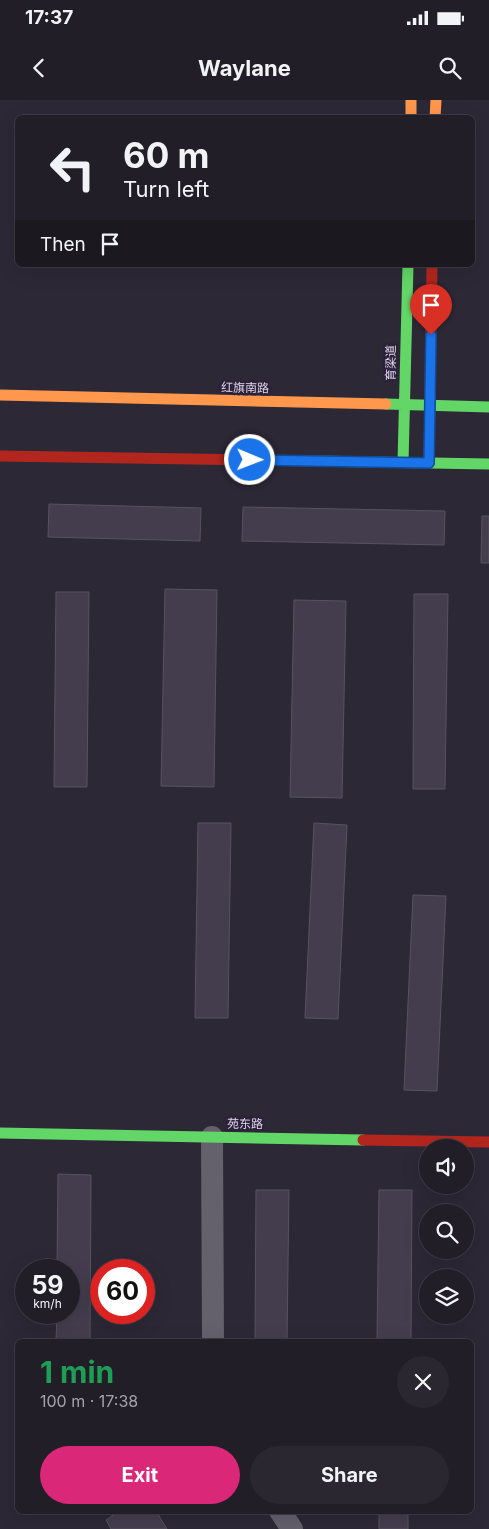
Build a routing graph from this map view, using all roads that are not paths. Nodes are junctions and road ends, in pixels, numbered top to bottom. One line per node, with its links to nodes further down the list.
1 (411, 100): 3 (main road)
2 (436, 100): 4 (main road)
3 (411, 115)
4 (435, 115)
5 (408, 267): 8 (main road, 育梁道)
6 (432, 267): 9 (main road)
7 (0, 395): 8 (main road, 红旗南路)
8 (404, 406): 9 (main road, 红旗南路); 12 (main road, 育梁道)
9 (430, 406): 10 (main road, 红旗南路); 13 (main road)
10 (489, 407)
11 (0, 456): 12 (main road)
12 (403, 462): 13 (main road)
13 (429, 463): 14 (main road)
14 (489, 464)
15 (0, 1133): 17 (main road, 苑东路)
16 (489, 1142): 17 (main road, 苑东路)
17 (212, 1150): 18 (street)
18 (213, 1339)
19 (282, 1514): 20 (street)
20 (292, 1529)

